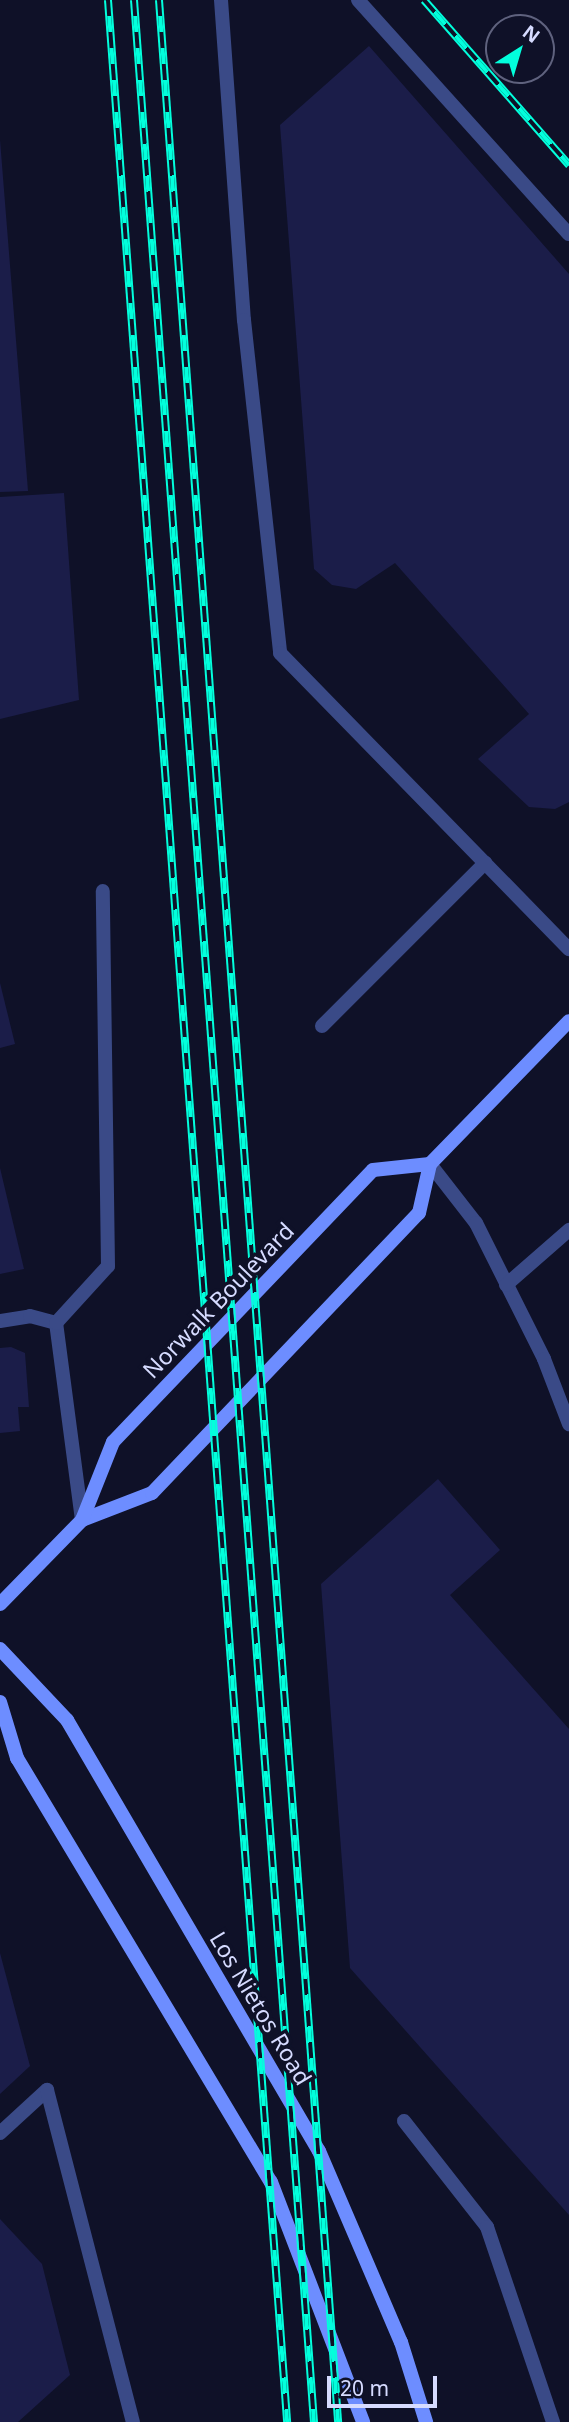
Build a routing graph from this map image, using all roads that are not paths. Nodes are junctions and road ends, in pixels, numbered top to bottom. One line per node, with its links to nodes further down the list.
1 (221, 0): 4 (lane)
2 (358, 0): 3 (lane)
3 (569, 234)
4 (485, 863): 6 (lane); 8 (lane)
5 (103, 891): 13 (lane)
6 (569, 949)
7 (569, 1021): 9 (main road)
8 (322, 1026)
9 (430, 1164): 11 (lane); 15 (main road, Norwalk Boulevard); 15 (main road, Norwalk Boulevard)
10 (569, 1230): 11 (lane)
11 (506, 1285): 14 (lane)
12 (0, 1321): 13 (lane)
13 (56, 1323): 15 (lane)
14 (569, 1424)
15 (82, 1520): 16 (main road, Norwalk Boulevard)
16 (0, 1604)
17 (0, 1649): 23 (main road, Los Nietos Road)
18 (0, 1702): 22 (main road)
19 (404, 2121): 24 (lane)
20 (0, 2133): 21 (lane)
21 (133, 2422)
22 (363, 2422)
23 (426, 2422)
24 (553, 2422)

